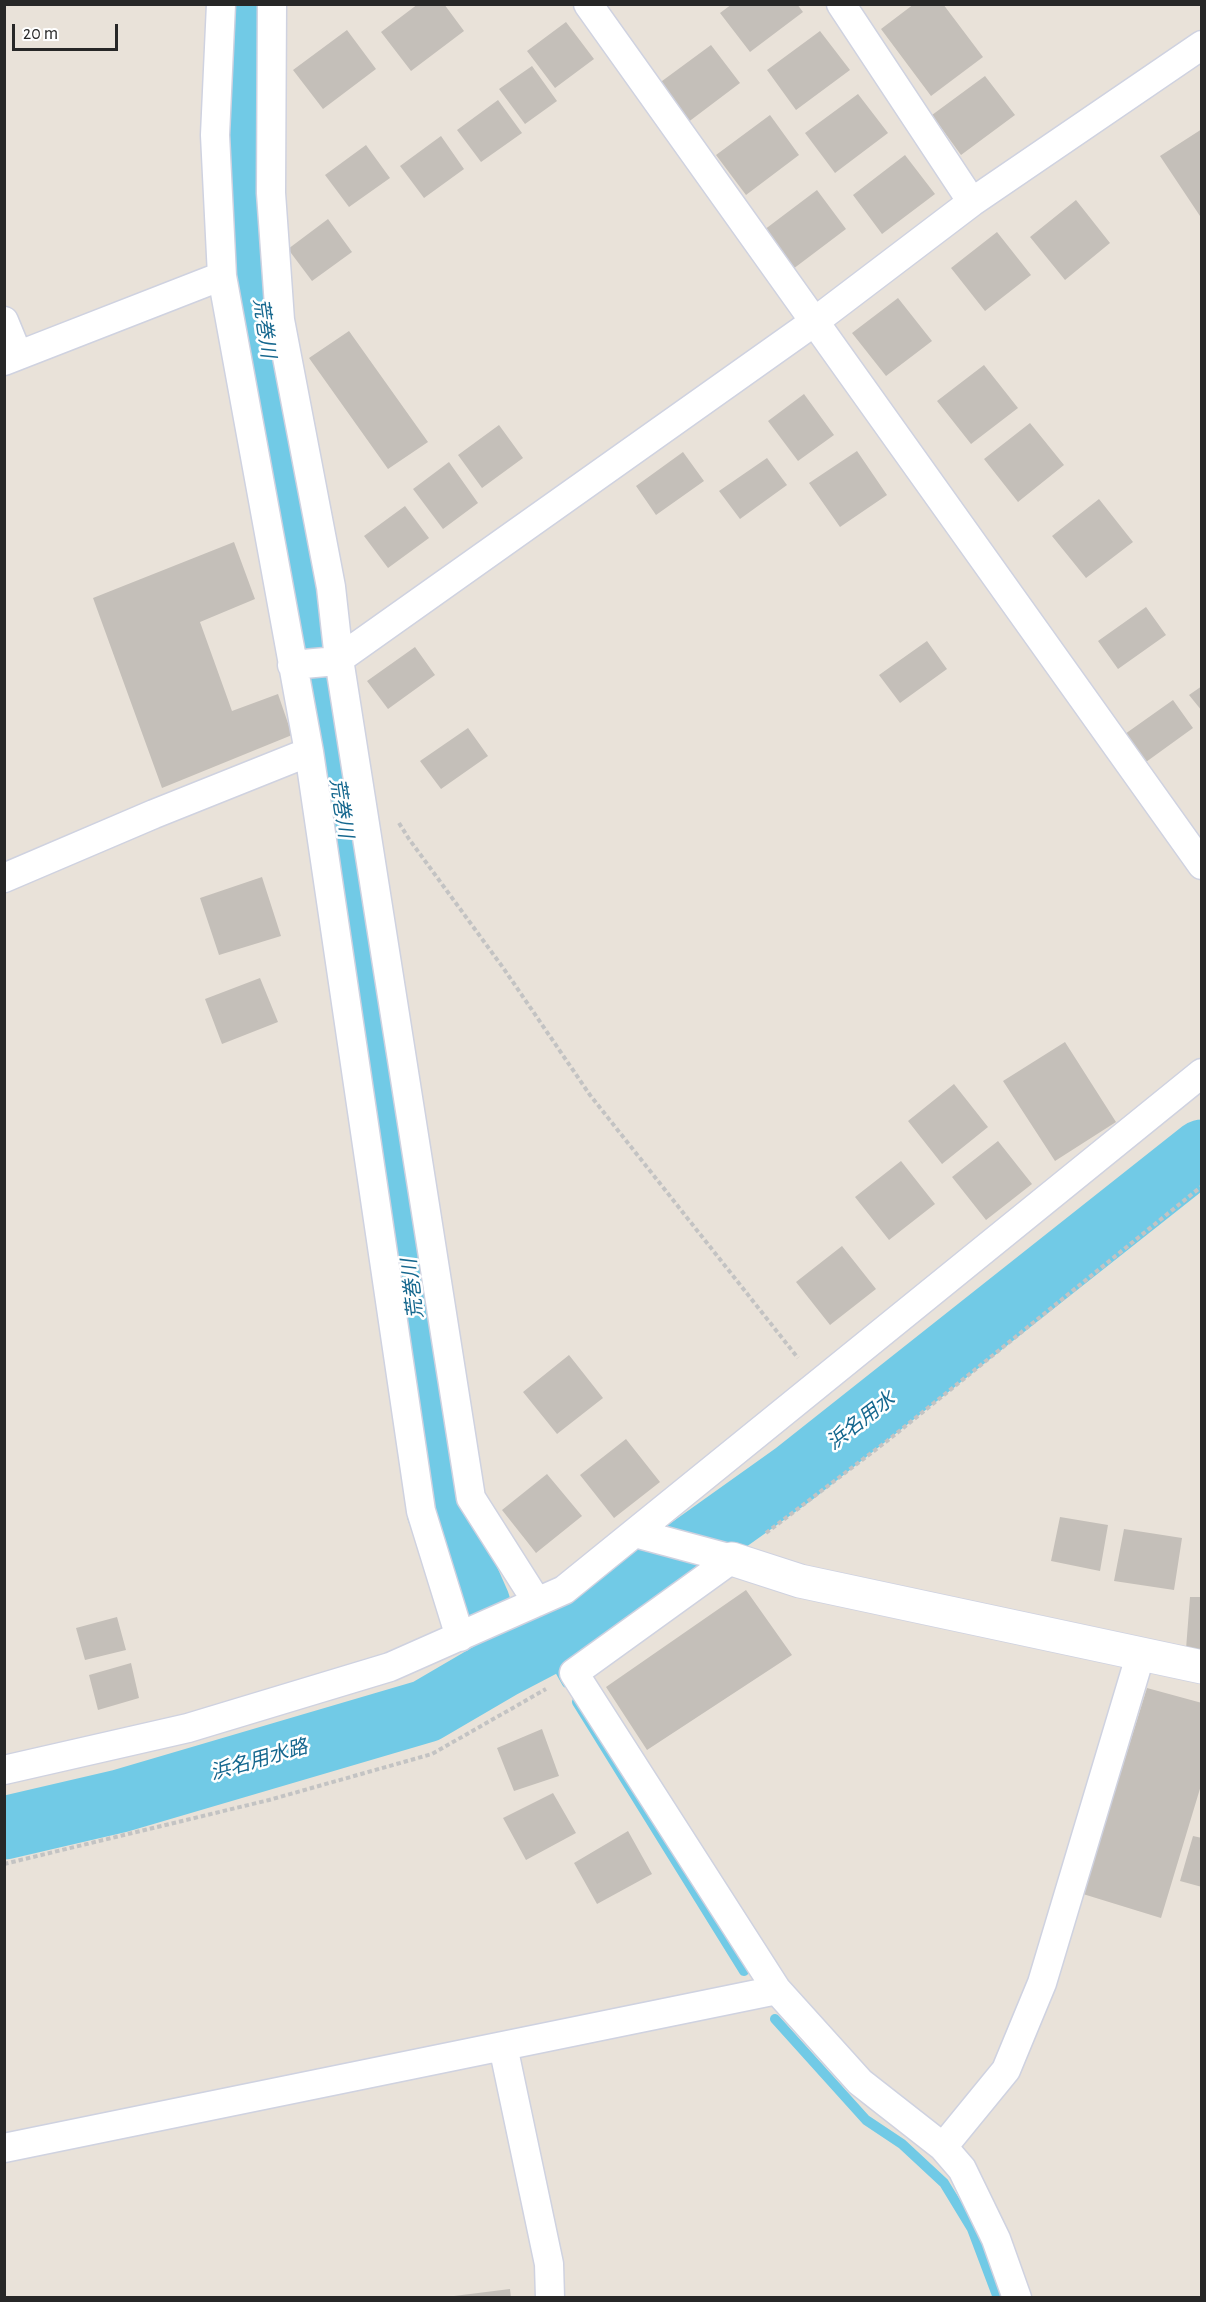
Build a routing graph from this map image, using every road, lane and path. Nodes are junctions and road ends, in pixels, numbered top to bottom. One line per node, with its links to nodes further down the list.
1 (221, 4): 7 (street)
2 (272, 4): 11 (street)
3 (588, 4): 9 (street)
4 (841, 4): 6 (street)
5 (1202, 45): 6 (street)
6 (972, 202): 9 (street)
7 (222, 276): 10 (street); 12 (street)
8 (4, 321): 10 (street)
9 (814, 322): 11 (street); 15 (street)
10 (11, 358)
11 (332, 661): 12 (street); 22 (street)
12 (294, 664): 13 (street)
13 (309, 752): 16 (street); 23 (street)
14 (397, 819): 19 (path)
15 (1202, 865)
16 (4, 878)
17 (1202, 1073): 19 (street)
18 (1202, 1185): 21 (path)
19 (819, 1384): 20 (street)
20 (635, 1533): 21 (street); 22 (street)
21 (732, 1559): 24 (street); 26 (street)
22 (537, 1602): 23 (street)
23 (460, 1637): 27 (street)
24 (1141, 1653): 25 (street); 31 (street)
25 (1202, 1667)
26 (574, 1673): 28 (path); 29 (street)
27 (4, 1770)
28 (4, 1864)
29 (777, 1990): 30 (street); 31 (street)
30 (503, 2046): 32 (street); 33 (street)
31 (943, 2147): 34 (street)
32 (4, 2148)
33 (550, 2298)
34 (1017, 2298)

